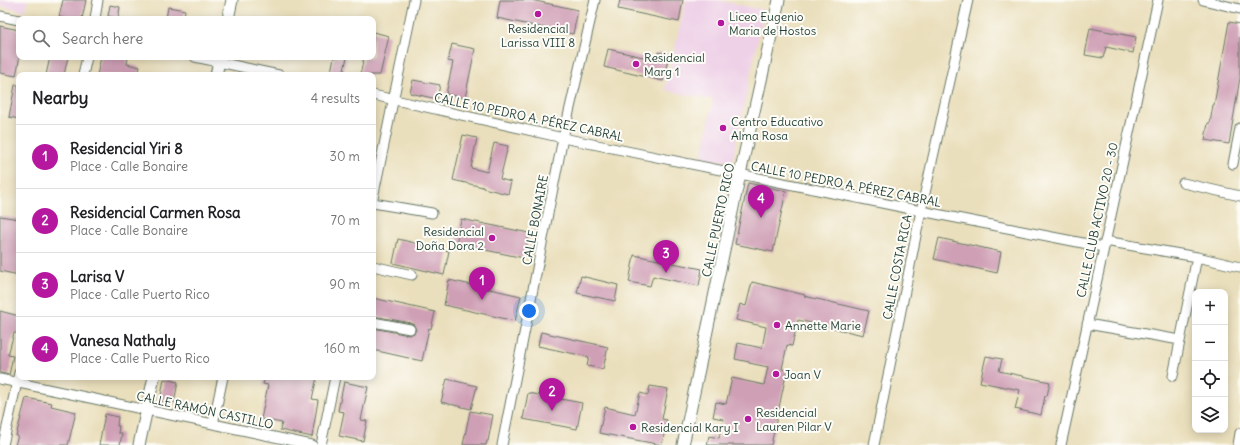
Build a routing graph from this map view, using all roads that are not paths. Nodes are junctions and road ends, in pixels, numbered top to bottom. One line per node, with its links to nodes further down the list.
1 (98, 0): 11 (street)
2 (232, 0): 12 (street)
3 (414, 0): 20 (street)
4 (595, 0): 22 (street, CALLE BONAIRE)
5 (779, 0): 24 (street, CALLE PUERTO RICO)
6 (968, 0): 29 (street, CALLE COSTA RICA)
7 (1158, 0): 31 (street, CALLE CLUB ACTIVO 20 - 30)
8 (1203, 0): 9 (street)
9 (1240, 9)
10 (0, 16): 13 (street)
11 (95, 16)
12 (229, 16)
13 (16, 19)
14 (86, 60): 16 (street)
15 (220, 60): 17 (street); 18 (street)
16 (84, 72)
17 (217, 72)
18 (267, 72)
19 (376, 96): 20 (street, CALLE 10 PEDRO A. PÉREZ CABRAL)
20 (394, 100): 22 (street, CALLE 10 PEDRO A. PÉREZ CABRAL); 26 (street)
21 (1240, 128): 23 (street)
22 (563, 138): 24 (street, CALLE 10 PEDRO A. PÉREZ CABRAL); 55 (street, CALLE BONAIRE)
23 (1233, 164)
24 (740, 174): 29 (street, CALLE 10 PEDRO A. PÉREZ CABRAL); 56 (street, CALLE PUERTO RICO)
25 (1183, 183): 27 (street)
26 (376, 184)
27 (1240, 196)
28 (376, 199): 30 (street)
29 (921, 211): 31 (street, CALLE 10 PEDRO A. PÉREZ CABRAL); 57 (street, CALLE COSTA RICA)
30 (432, 213)
31 (1104, 244): 32 (street, CALLE 10 PEDRO A. PÉREZ CABRAL); 37 (street, CALLE CLUB ACTIVO 20 - 30)
32 (1197, 257): 34 (street, CALLE 10 PEDRO A. PÉREZ CABRAL); 39 (street)
33 (376, 267): 35 (street)
34 (1240, 267)
35 (412, 275)
36 (376, 323): 38 (street)
37 (1087, 324): 39 (street); 58 (street, CALLE CLUB ACTIVO 20 - 30)
38 (410, 329)
39 (1180, 340): 40 (street)
40 (1173, 376)
41 (16, 378): 42 (street, CALLE RAMÓN CASTILLO)
42 (0, 379)
43 (18, 380): 51 (street)
44 (26, 380): 48 (street, CALLE RAMÓN CASTILLO)
45 (153, 380): 48 (street)
46 (222, 380): 49 (street)
47 (334, 380): 54 (street)
48 (147, 410): 49 (street, CALLE RAMÓN CASTILLO); 52 (street)
49 (213, 424): 53 (street, CALLE RAMÓN CASTILLO)
50 (1240, 434): 59 (street)
51 (4, 445)
52 (139, 445)
53 (312, 445)
54 (320, 445)
55 (502, 445)
56 (684, 445)
57 (874, 445)
58 (1061, 445)
59 (1238, 445)

